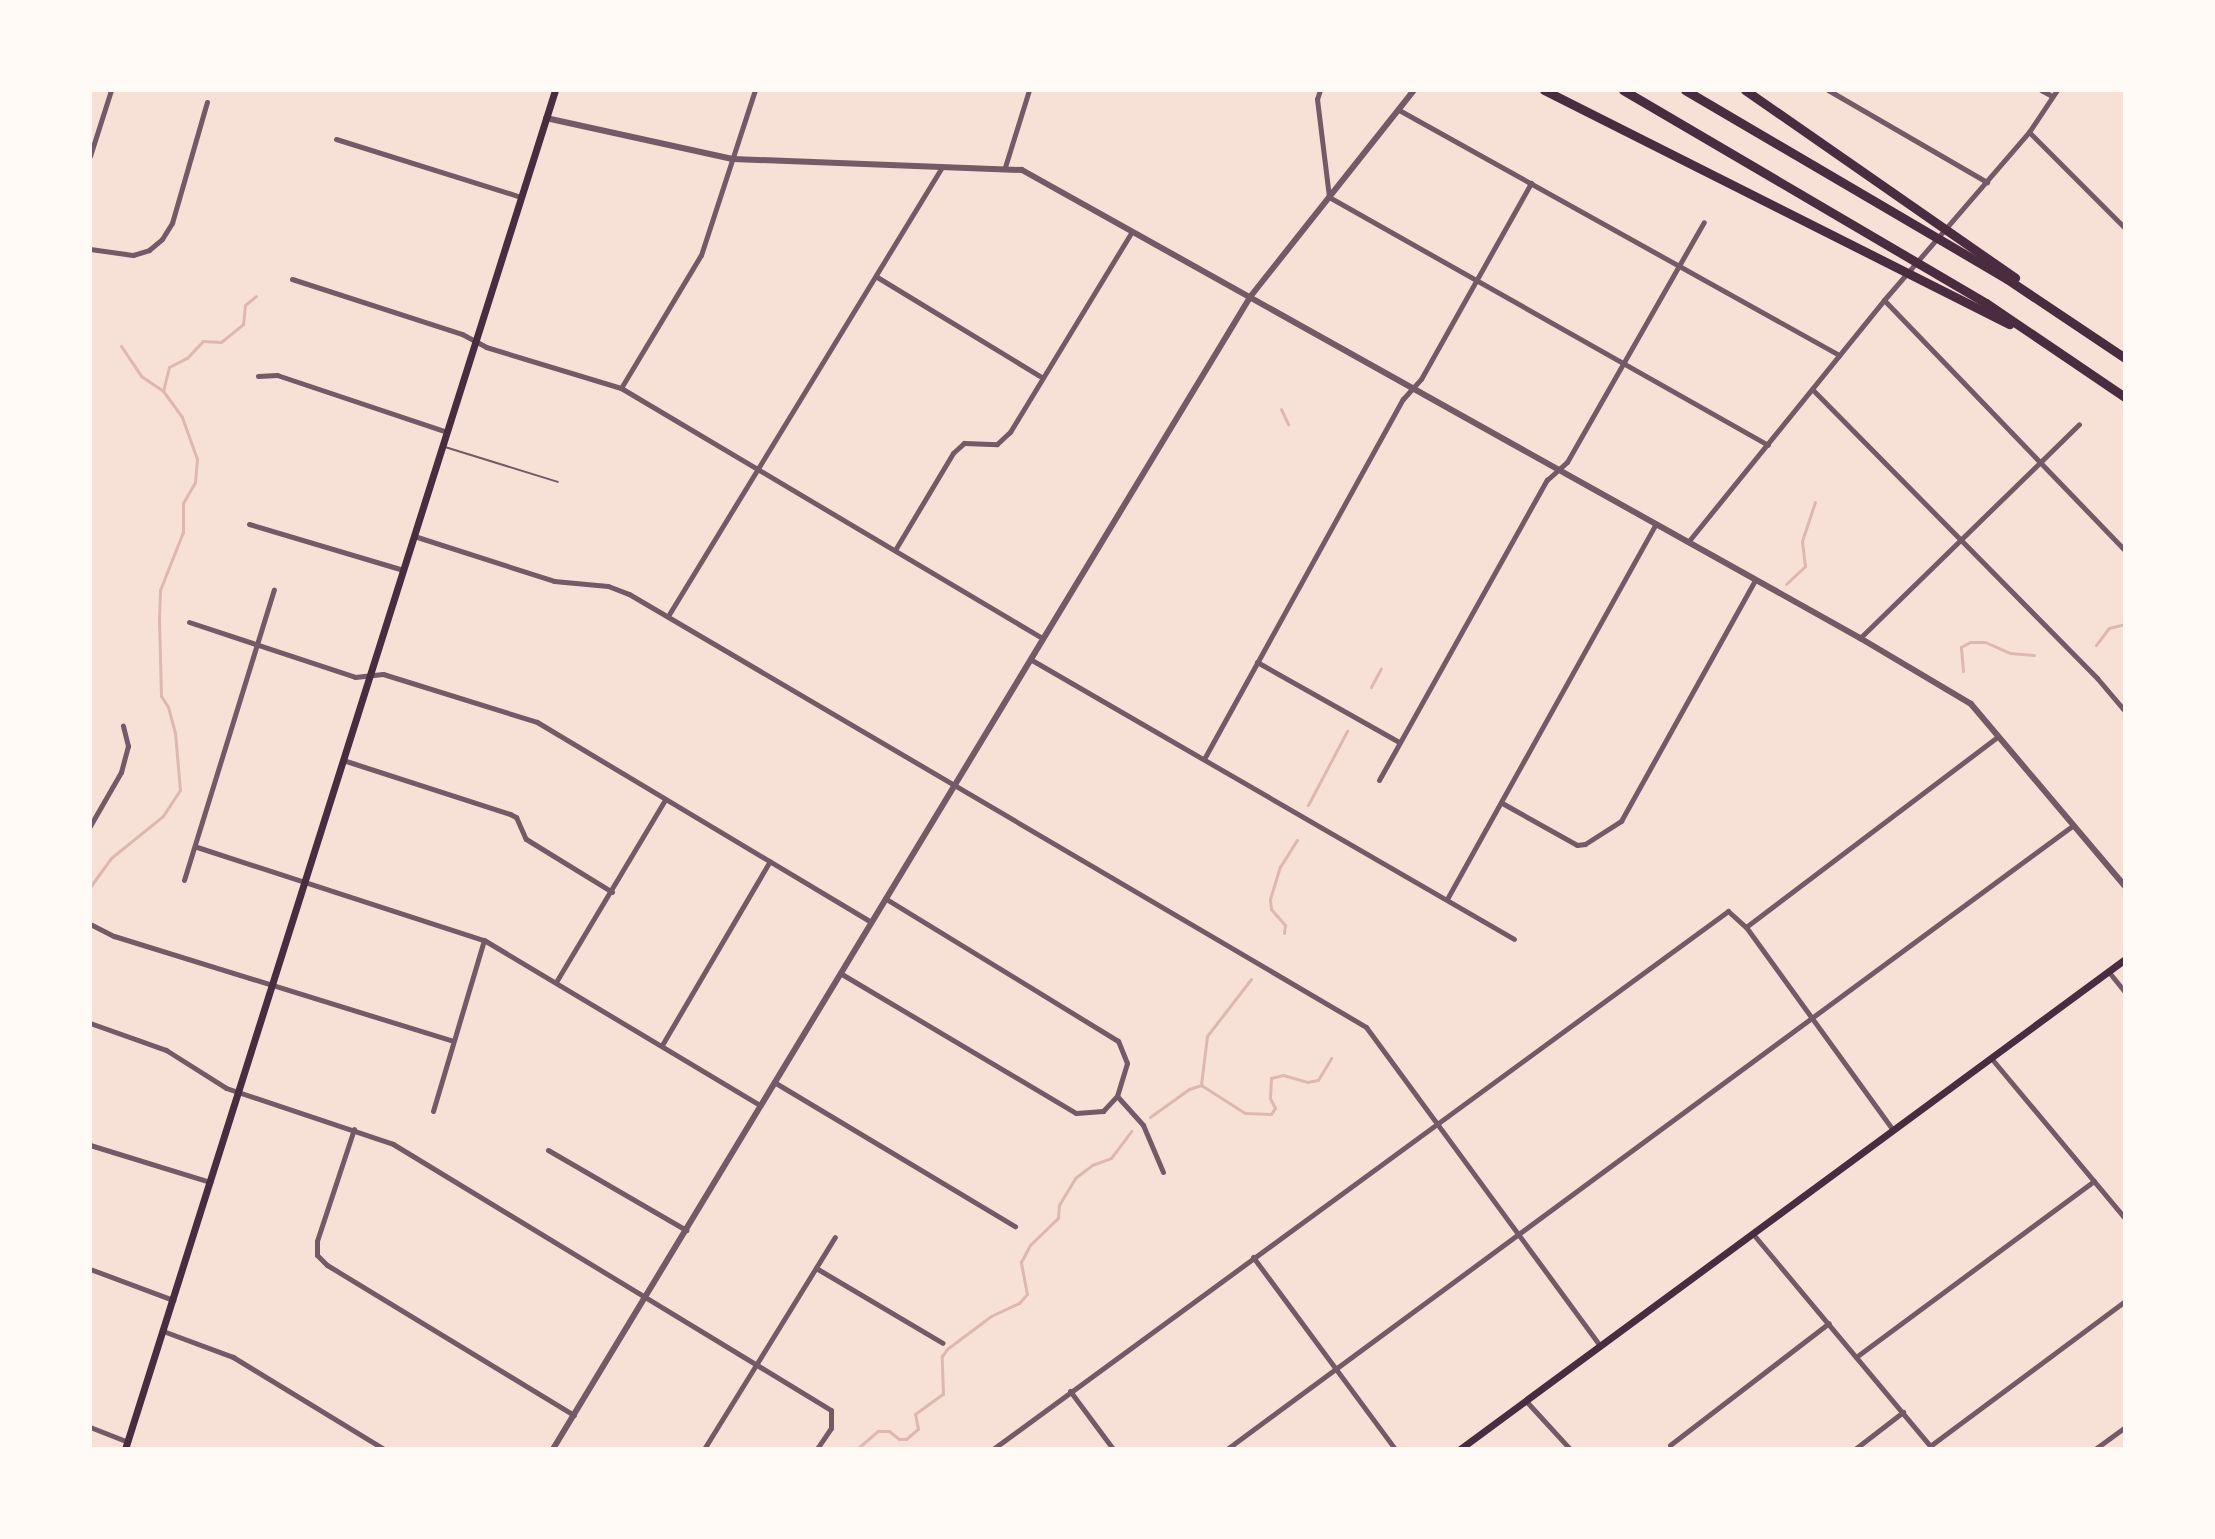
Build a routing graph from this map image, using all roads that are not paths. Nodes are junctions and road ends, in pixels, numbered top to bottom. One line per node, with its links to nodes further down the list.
1 (111, 90): 20 (street)
2 (555, 90): 17 (main road)
3 (755, 90): 21 (street)
4 (1029, 90): 23 (street)
5 (1320, 90): 27 (street)
6 (1414, 90): 16 (street)
7 (1544, 90): 40 (highway)
8 (1623, 90): 40 (highway)
9 (1685, 90): 31 (highway)
10 (1745, 90): 31 (highway)
11 (1828, 90): 24 (street)
12 (2041, 90): 14 (street)
13 (2057, 90): 14 (street)
14 (2052, 96): 18 (street)
15 (207, 102): 32 (street)
16 (1399, 110): 25 (street); 27 (street)
17 (546, 118): 21 (street); 26 (main road)
18 (2029, 132): 24 (street); 29 (street)
19 (336, 139): 26 (street)
20 (90, 156)
21 (733, 159): 22 (street); 46 (street)
22 (942, 167): 23 (street); 34 (street)
23 (1005, 167): 30 (street)
24 (1987, 182): 38 (street)
25 (1531, 183): 33 (street); 36 (street)
26 (521, 197): 39 (main road)
27 (1329, 197): 36 (street); 37 (street)
28 (1704, 222): 33 (street)
29 (2125, 228)
30 (1132, 231): 37 (street); 45 (street)
31 (1963, 247): 42 (highway)
32 (90, 249)
33 (1678, 265): 41 (street); 43 (street)
34 (877, 277): 45 (street); 55 (street)
35 (292, 279): 39 (street)
36 (1477, 280): 43 (street); 47 (street)
37 (1250, 297): 47 (street); 70 (street)
38 (1884, 300): 41 (street); 54 (street)
39 (475, 341): 46 (street); 51 (main road)
40 (2049, 343): 49 (highway)
41 (1839, 355): 48 (street)
42 (2125, 358)
43 (1623, 363): 52 (street); 56 (street)
44 (258, 376): 51 (street)
45 (1043, 378): 63 (street)
46 (621, 388): 55 (street)
47 (1412, 389): 56 (street); 74 (street)
48 (1812, 389): 52 (street); 61 (street)
49 (2125, 397)
50 (2079, 424): 54 (street)
51 (447, 432): 53 (main road)
52 (1768, 445): 62 (street)
53 (442, 446): 57 (lane); 60 (main road)
54 (2040, 462): 61 (street); 64 (street)
55 (759, 470): 63 (street); 68 (street)
56 (1557, 470): 59 (street); 79 (street)
57 (558, 482)
58 (249, 524): 65 (street)
59 (1656, 524): 62 (street); 85 (street)
60 (414, 536): 65 (main road); 68 (street)
61 (1959, 540): 71 (street); 76 (street)
62 (1688, 542): 66 (street)
63 (895, 550): 70 (street)
64 (2125, 550)
65 (403, 570): 75 (main road)
66 (1755, 580): 71 (street); 85 (street)
67 (274, 590): 72 (street)
68 (668, 616): 83 (street)
69 (189, 622): 72 (street)
70 (1042, 638): 73 (street)
71 (1860, 638): 78 (street)
72 (256, 644): 75 (street); 88 (street)
73 (1029, 659): 80 (street); 83 (street)
74 (1257, 662): 79 (street); 80 (street)
75 (370, 675): 81 (main road); 84 (street)
76 (2125, 711)
77 (123, 726): 86 (street)
78 (1997, 737): 87 (street); 98 (street)
79 (1399, 742): 82 (street)
80 (1204, 759): 95 (street)
81 (343, 760): 91 (main road); 93 (street)
82 (1379, 780)
83 (955, 782): 94 (street); 117 (street)
84 (665, 800): 89 (street); 93 (street)
85 (1502, 803): 95 (street)
86 (90, 826)
87 (2072, 826): 92 (street); 107 (street)
88 (197, 847): 90 (street); 91 (street)
89 (770, 861): 96 (street); 110 (street)
90 (184, 880)
91 (304, 882): 100 (street); 105 (main road)
92 (2125, 886)
93 (612, 892): 104 (street)
94 (884, 898): 96 (street); 114 (street)
95 (1447, 899): 99 (street)
96 (869, 921): 103 (street)
97 (90, 924): 105 (street)
98 (1746, 927): 107 (street); 117 (street)
99 (1514, 939)
100 (484, 940): 104 (street); 109 (street)
101 (2125, 959): 102 (main road)
102 (2108, 971): 106 (street); 111 (main road)
103 (839, 973): 112 (street); 114 (street)
104 (556, 982): 110 (street)
105 (272, 984): 109 (street); 113 (main road)
106 (2125, 992)
107 (1812, 1017): 119 (street); 128 (street)
108 (90, 1023): 113 (street)
109 (453, 1041): 116 (street)
110 (662, 1045): 115 (street)
111 (1991, 1058): 119 (main road); 123 (street)
112 (774, 1082): 115 (street); 126 (street)
113 (238, 1092): 118 (street); 124 (main road)
114 (1117, 1096): 122 (street)
115 (760, 1105): 127 (street)
116 (433, 1111)
117 (1435, 1123): 128 (street); 131 (street)
118 (354, 1129): 134 (street); 147 (street)
119 (1893, 1130): 129 (main road)
120 (90, 1145): 124 (street)
121 (548, 1150): 127 (street)
122 (1163, 1172)
123 (2094, 1181): 125 (street); 141 (street)
124 (210, 1182): 135 (main road)
125 (2125, 1218)
126 (1015, 1226)
127 (687, 1230): 134 (street)
128 (1518, 1234): 140 (street); 143 (street)
129 (1753, 1234): 137 (street); 140 (main road)
130 (835, 1237): 132 (street)
131 (1253, 1257): 143 (street); 144 (street)
132 (816, 1268): 139 (street); 142 (street)
133 (90, 1269): 135 (street)
134 (647, 1298): 142 (street); 147 (street)
135 (173, 1300): 138 (main road)
136 (2125, 1301): 152 (street)
137 (1829, 1323): 141 (street); 151 (street)
138 (163, 1331): 150 (main road); 153 (street)
139 (943, 1343)
140 (1600, 1346): 145 (main road)
141 (1856, 1357): 146 (street)
142 (755, 1365): 155 (street); 156 (street)
143 (1337, 1368): 159 (street); 160 (street)
144 (1070, 1391): 157 (street); 158 (street)
145 (1526, 1401): 161 (main road); 162 (street)
146 (1903, 1412): 152 (street); 163 (street)
147 (574, 1415): 154 (street)
148 (90, 1427): 150 (street)
149 (2125, 1427): 164 (street)
150 (126, 1445)
151 (1670, 1445)
152 (1932, 1447)
153 (384, 1449)
154 (553, 1449)
155 (704, 1449)
156 (817, 1449)
157 (993, 1449)
158 (1113, 1449)
159 (1227, 1449)
160 (1395, 1449)
161 (1460, 1449)
162 (1570, 1449)
163 (1855, 1449)
164 (2095, 1449)

